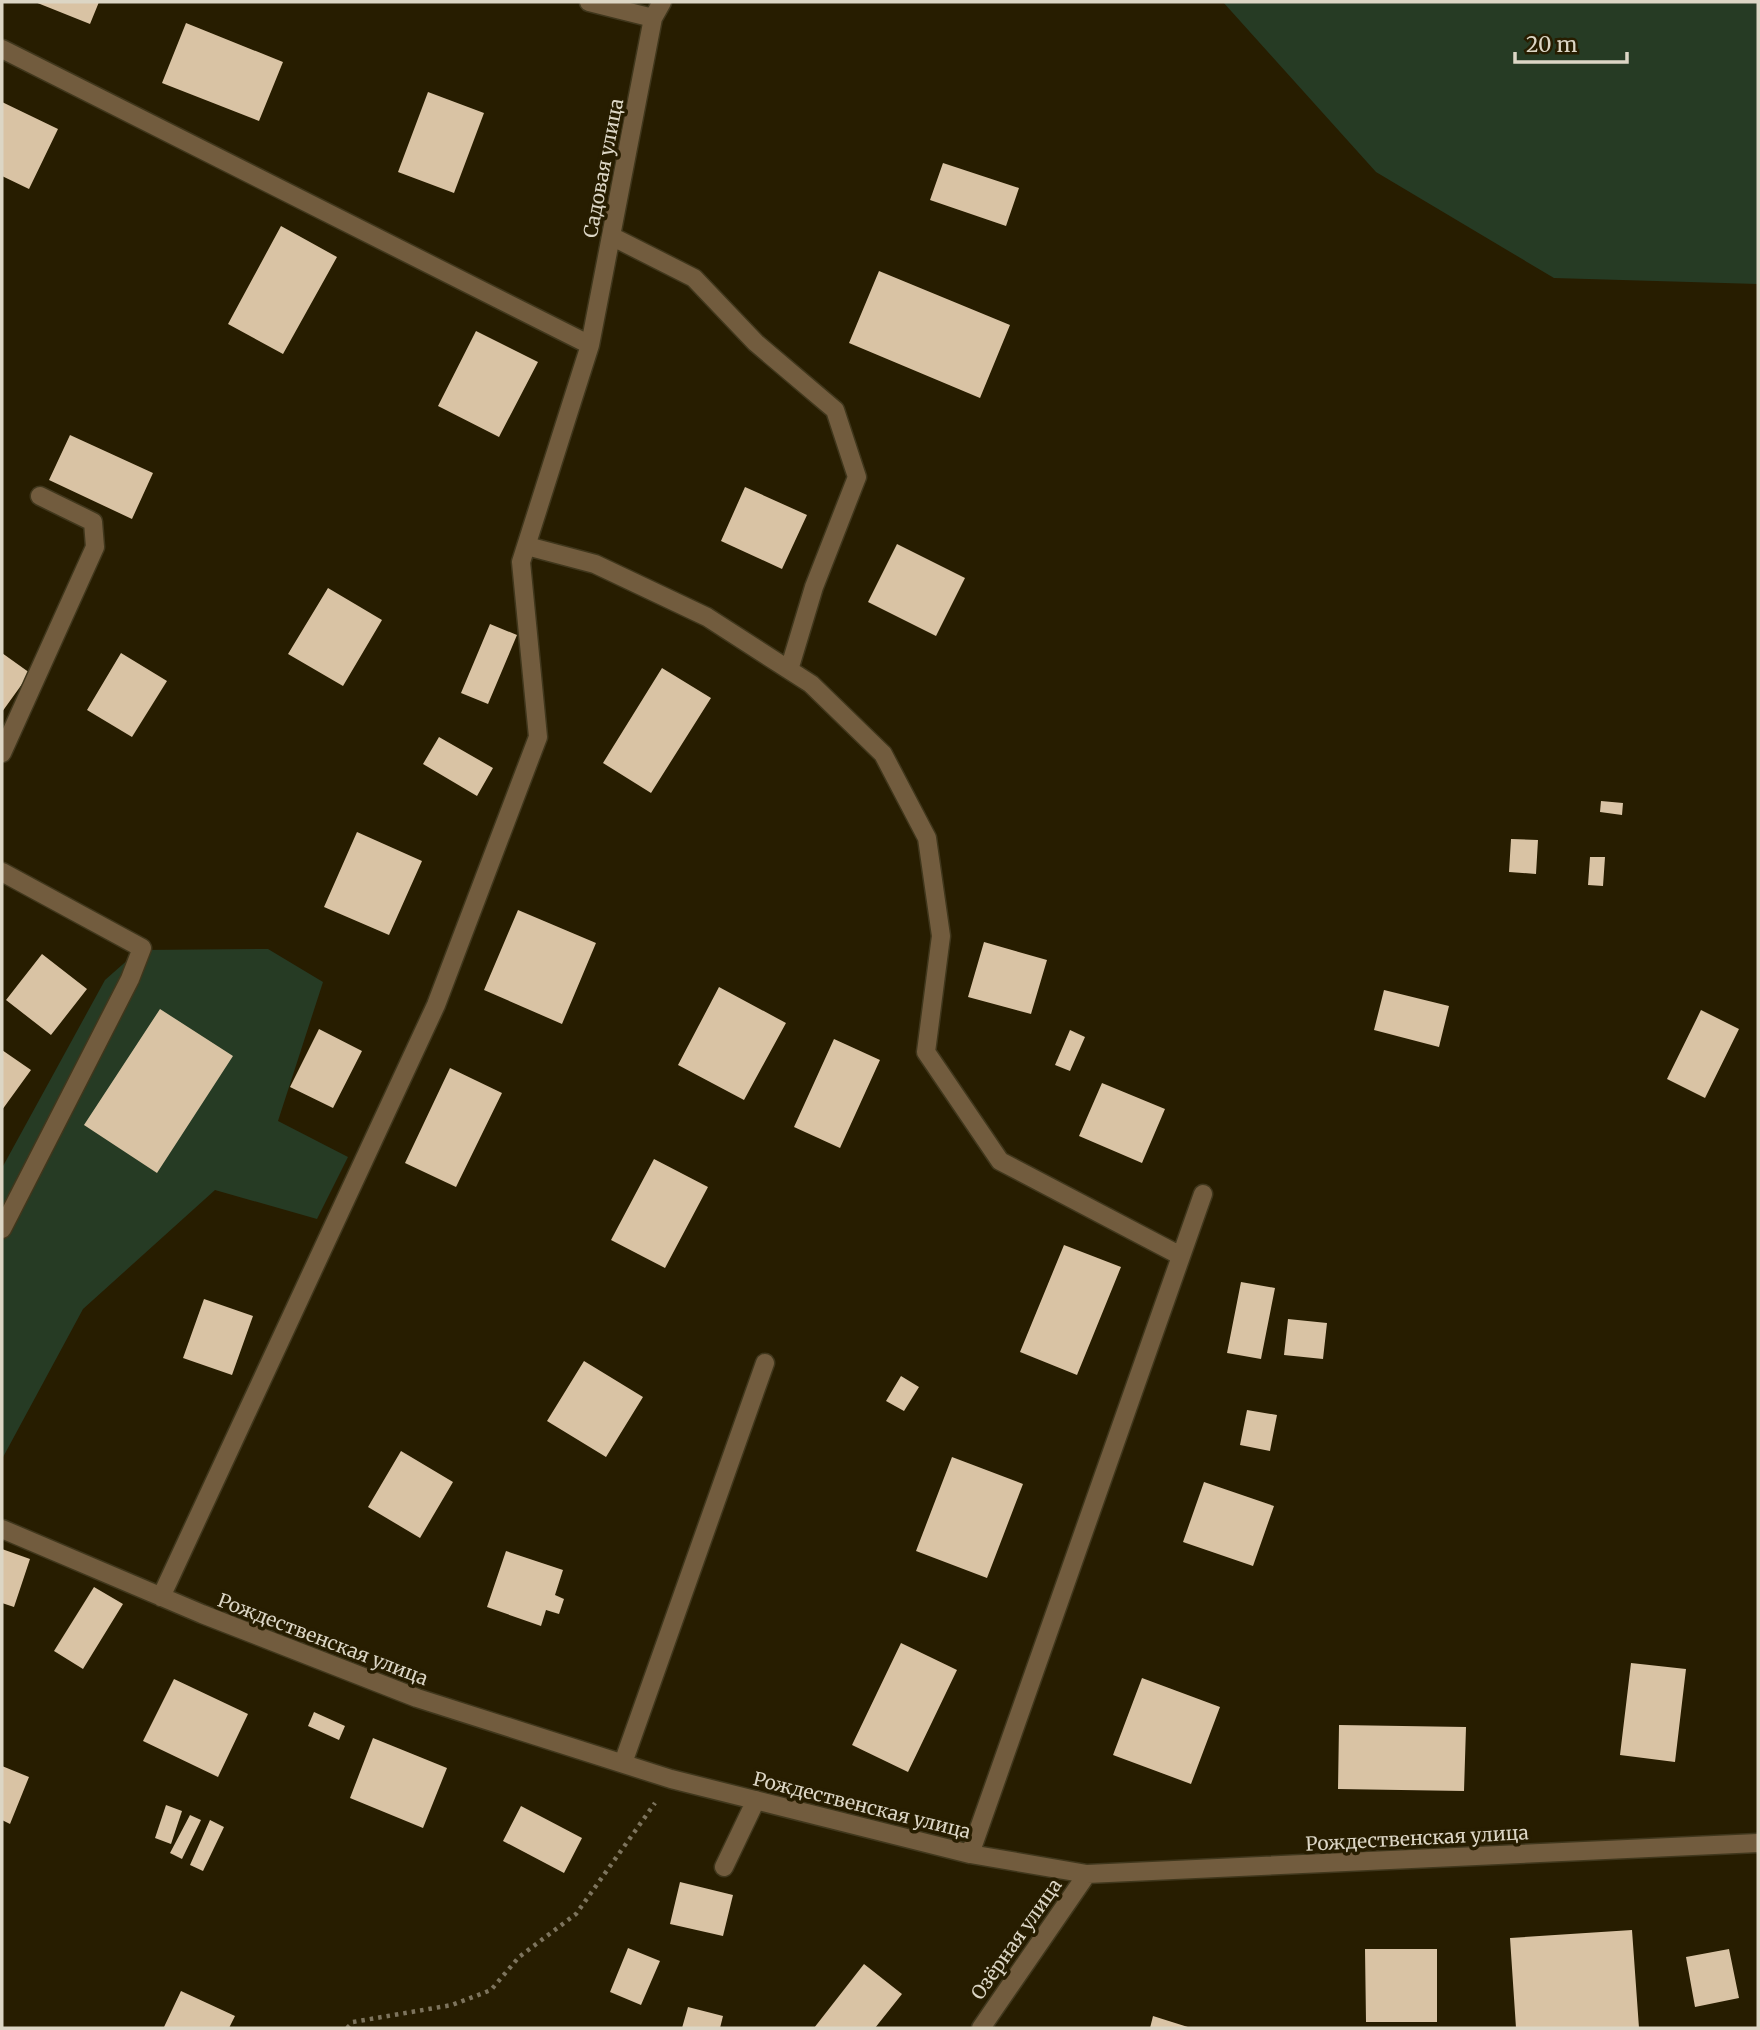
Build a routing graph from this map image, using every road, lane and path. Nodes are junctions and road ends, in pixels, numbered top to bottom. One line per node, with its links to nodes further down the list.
1 (589, 2): 3 (street)
2 (663, 2): 3 (street, Садовая улица)
3 (653, 18): 5 (street, Садовая улица)
4 (2, 50): 6 (street)
5 (611, 236): 6 (street, Садовая улица); 9 (street)
6 (590, 345): 8 (street, Садовая улица)
7 (40, 496): 10 (street)
8 (527, 546): 9 (street); 17 (street, Садовая улица)
9 (789, 670): 14 (street)
10 (2, 753)
11 (2, 872): 13 (street)
12 (1203, 1194): 14 (street)
13 (2, 1229)
14 (1181, 1256): 22 (street)
15 (765, 1363): 18 (street)
16 (2, 1528): 17 (street, Рождественская улица)
17 (161, 1597): 18 (street, Рождественская улица)
18 (623, 1763): 19 (street, Рождественская улица)
19 (671, 1779): 20 (street, Рождественская улица); 25 (path)
20 (757, 1800): 22 (street, Рождественская улица); 23 (street)
21 (1758, 1843): 24 (street, Рождественская улица)
22 (970, 1854): 24 (street, Рождественская улица)
23 (724, 1867)
24 (1087, 1874): 26 (street, Озёрная улица)
25 (347, 2028)
26 (981, 2028)

